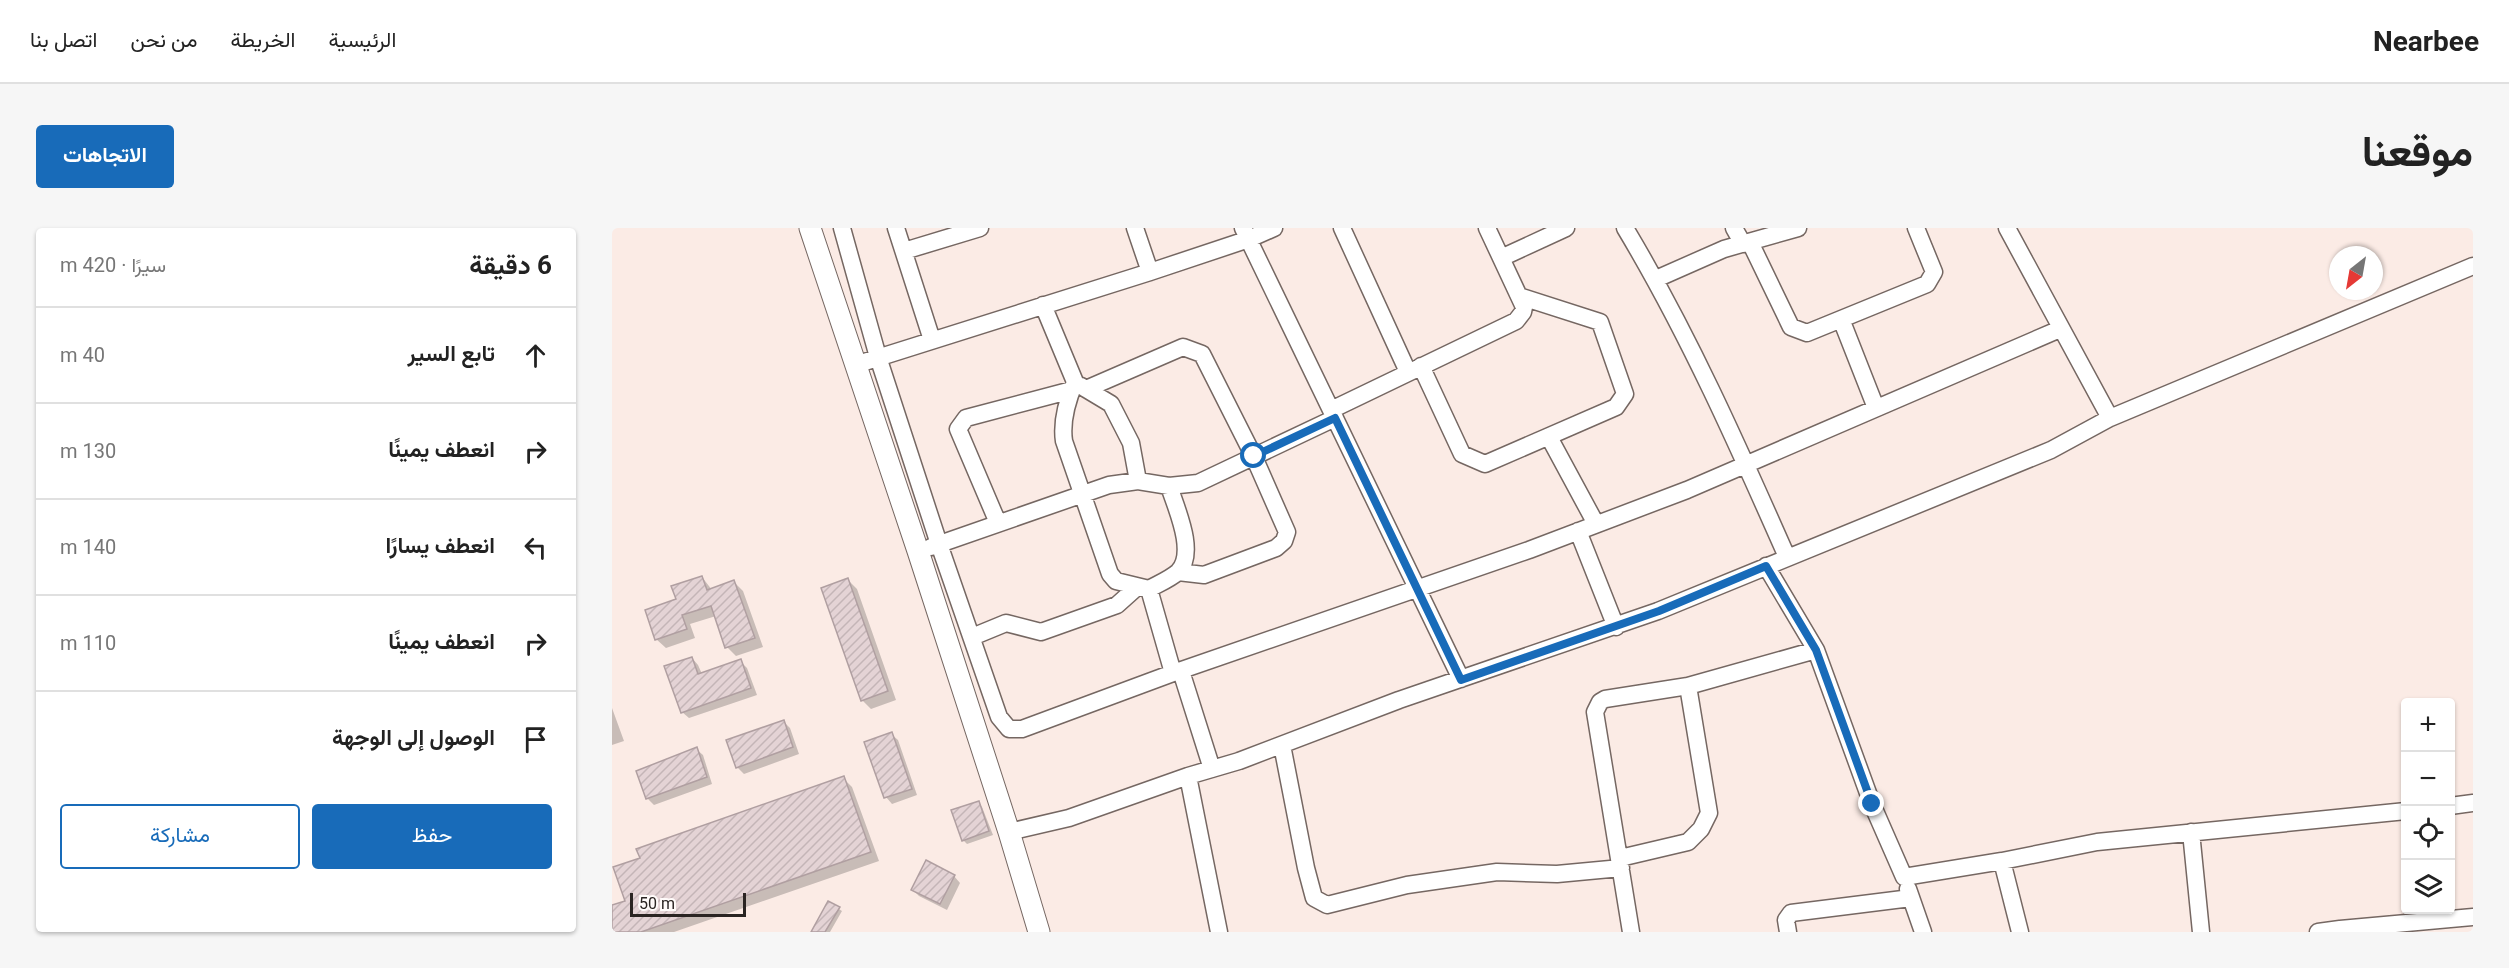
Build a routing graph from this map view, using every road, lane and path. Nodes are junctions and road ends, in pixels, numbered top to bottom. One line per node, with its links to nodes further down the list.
1 (810, 228): 28 (street)
2 (842, 228): 27 (street)
3 (896, 228): 17 (street)
4 (981, 228): 17 (street)
5 (1135, 228): 20 (street)
6 (1274, 228): 15 (street)
7 (1342, 228): 29 (street)
8 (1487, 228): 18 (street)
9 (1566, 228): 18 (street)
10 (1625, 228): 21 (street)
11 (1734, 228): 16 (street)
12 (1798, 228): 16 (street)
13 (1916, 228): 24 (street)
14 (2007, 228): 25 (street)
15 (1246, 233): 20 (street); 32 (street)
16 (1747, 243): 21 (street); 24 (street)
17 (904, 251): 26 (street)
18 (1501, 258): 22 (street)
19 (2473, 266): 33 (street)
20 (1150, 272): 23 (street)
21 (1656, 279): 36 (street)
22 (1519, 296): 29 (street); 34 (street)
23 (1043, 305): 26 (street); 30 (street)
24 (1841, 319): 31 (street)
25 (2060, 329): 31 (street); 33 (street)
26 (932, 340): 27 (street)
27 (878, 357): 28 (street); 43 (street)
28 (855, 365): 44 (street)
29 (1415, 369): 32 (street); 34 (street)
30 (1077, 387): 35 (street); 37 (street); 39 (street); 40 (street)
31 (1876, 408): 36 (street)
32 (1333, 414): 35 (street); 48 (street)
33 (2110, 418): 45 (street)
34 (1549, 436): 41 (street)
35 (1254, 456): 38 (street); 47 (street)
36 (1746, 464): 41 (street); 45 (street)
37 (1138, 481): 38 (street); 39 (street)
38 (1169, 486): 47 (street)
39 (1083, 494): 40 (street); 49 (street)
40 (998, 523): 43 (street)
41 (1596, 524): 42 (street)
42 (1578, 531): 48 (street); 50 (street)
43 (939, 544): 44 (street); 51 (street)
44 (918, 551): 62 (street)
45 (1786, 557): 46 (street)
46 (1766, 566): 50 (street); 52 (street)
47 (1178, 572): 49 (street)
48 (1417, 588): 53 (street); 54 (street)
49 (1143, 589): 51 (street); 53 (street)
50 (1616, 627): 54 (street)
51 (972, 637): 53 (street)
52 (1816, 650): 55 (street); 66 (street)
53 (1177, 672): 57 (street)
54 (1461, 680): 56 (street)
55 (1688, 686): 65 (street); 65 (street)
56 (1282, 745): 57 (street); 65 (street)
57 (1212, 769): 58 (street)
58 (1188, 776): 62 (street); 71 (street)
59 (2455, 806): 60 (street)
60 (2473, 807)
61 (2401, 811): 63 (street)
62 (1009, 832): 70 (street)
63 (2191, 832): 64 (street); 76 (street)
64 (2002, 861): 66 (street); 75 (street)
65 (1621, 863): 72 (street)
66 (1904, 877): 67 (street)
67 (1911, 897): 73 (street); 74 (street)
68 (2473, 916): 69 (street)
69 (2340, 931): 77 (street)
70 (1039, 932)
71 (1219, 932)
72 (1630, 932)
73 (1788, 932)
74 (1923, 932)
75 (2020, 932)
76 (2202, 932)
77 (2318, 932)

